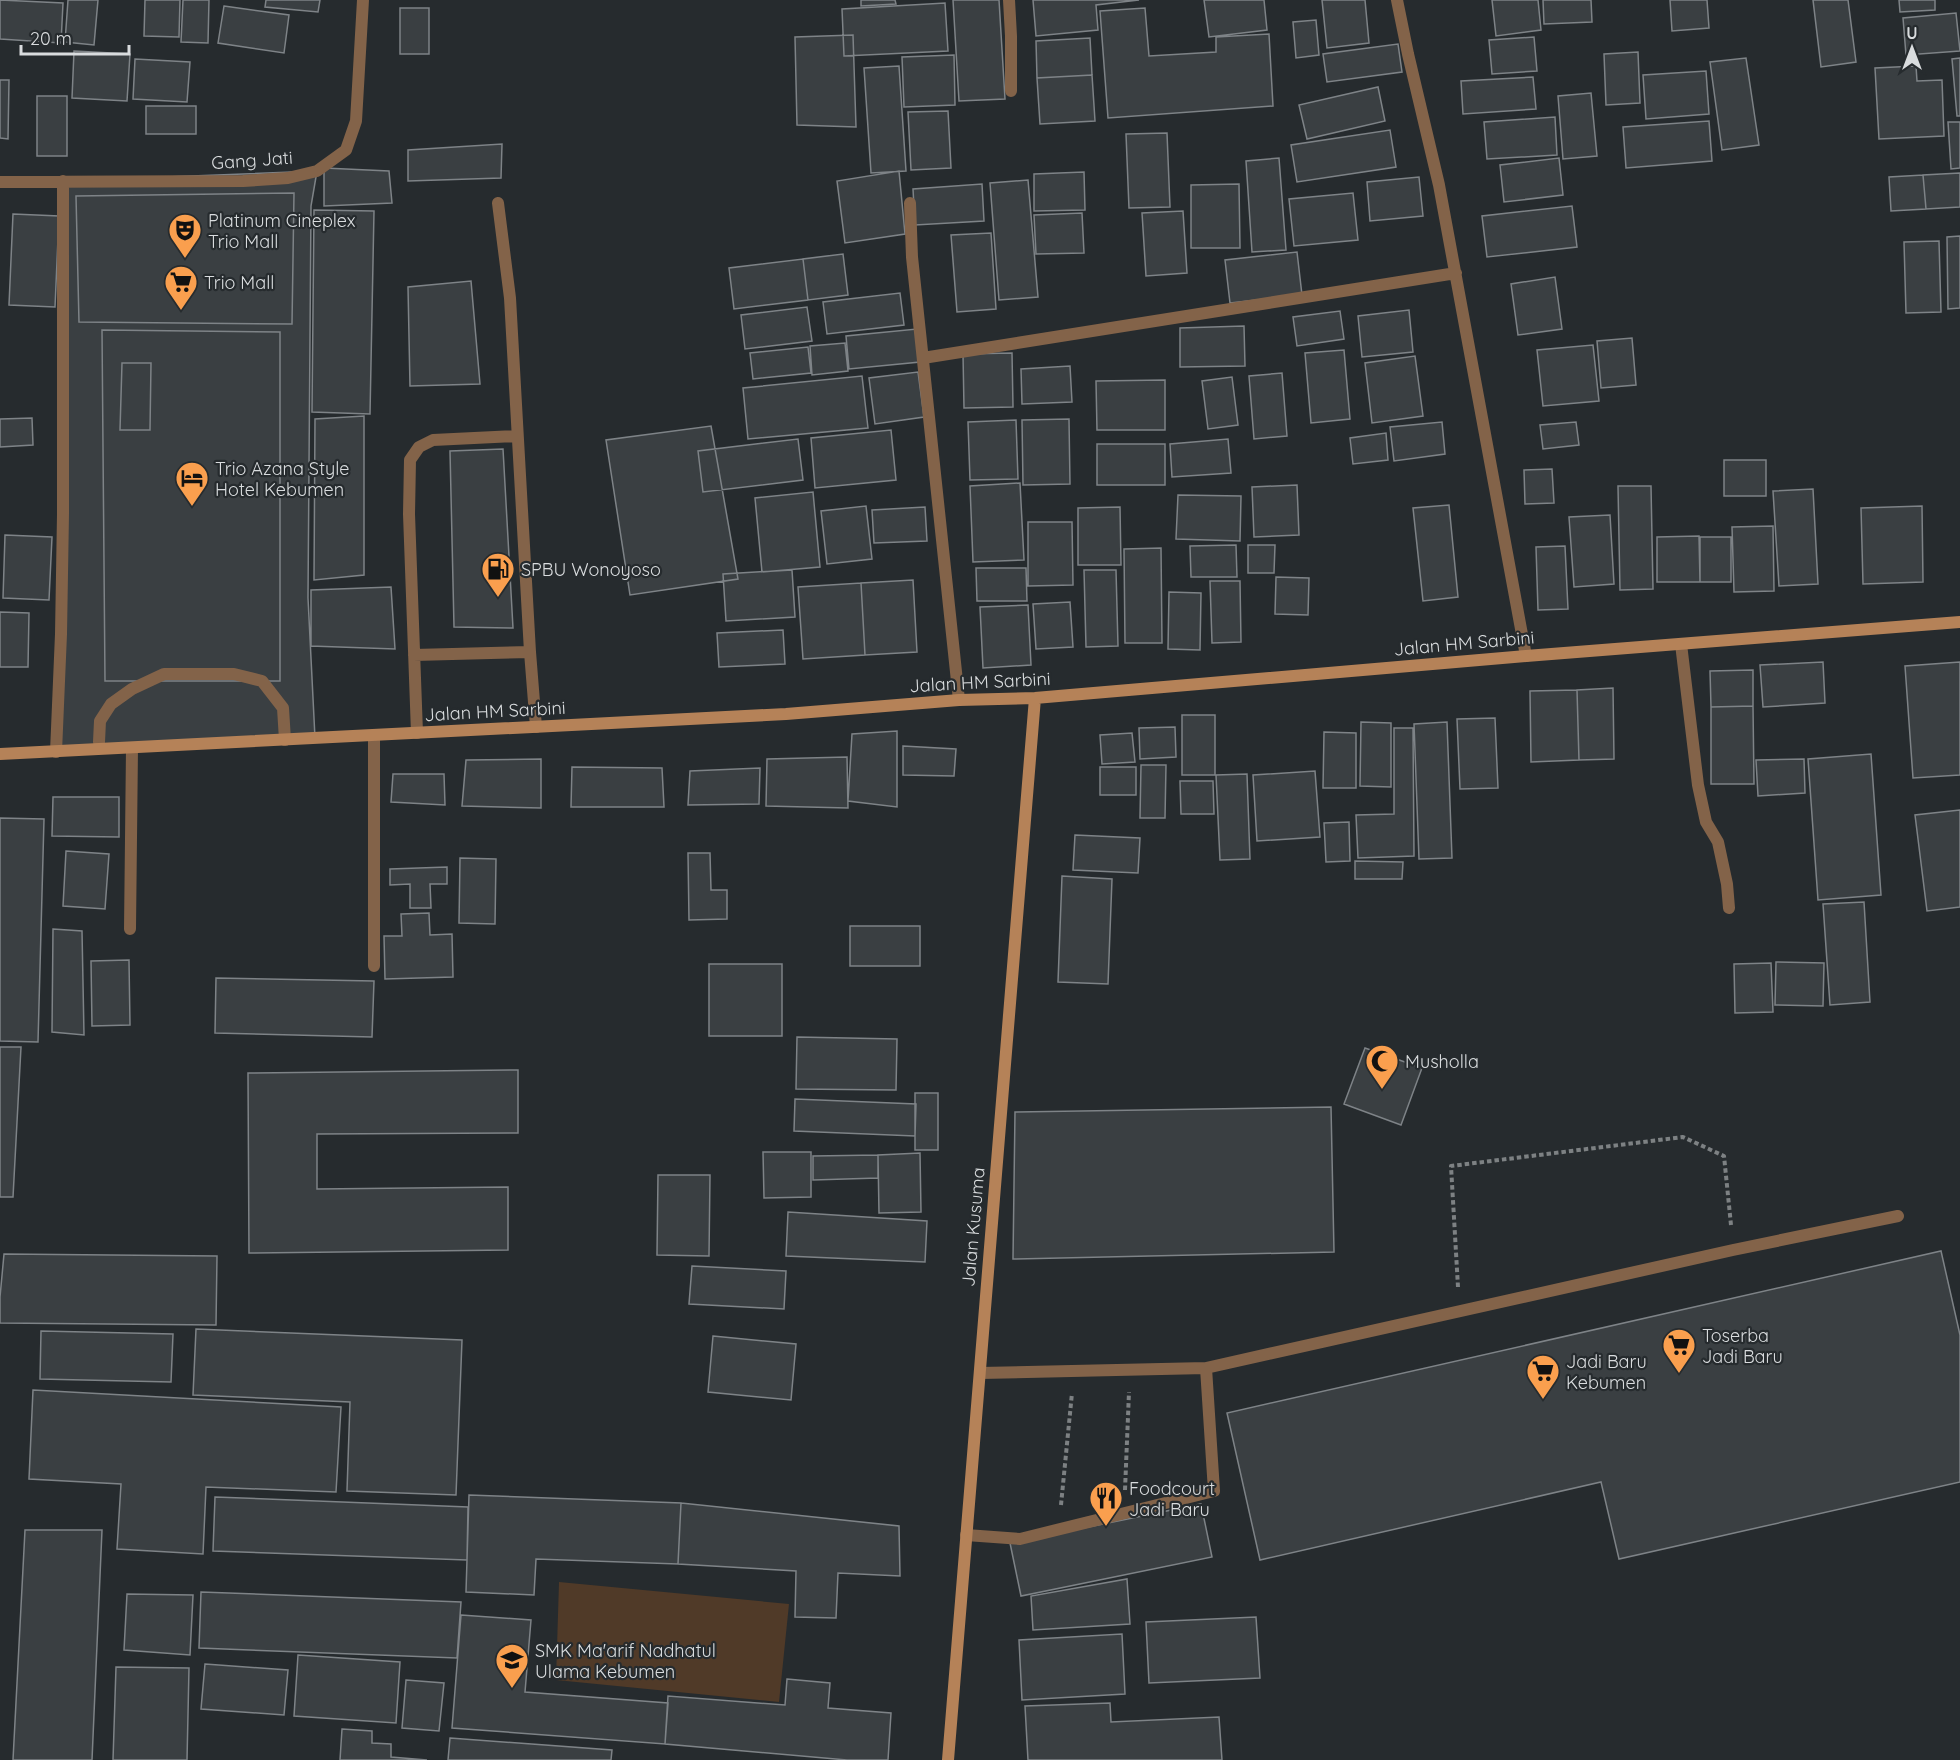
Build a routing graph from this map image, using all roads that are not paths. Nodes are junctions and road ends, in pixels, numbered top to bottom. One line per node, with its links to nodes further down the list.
1 (363, 0): 5 (street, Gang Jati)
2 (1009, 0): 4 (street)
3 (1397, 0): 9 (street)
4 (1011, 91)
5 (63, 181): 6 (street, Gang Jati); 25 (street)
6 (0, 182)
7 (498, 203): 11 (street)
8 (910, 203): 10 (street)
9 (1456, 273): 10 (street); 16 (street)
10 (923, 358): 18 (street)
11 (517, 436): 14 (street); 15 (street)
12 (1960, 622): 13 (main road, Jalan HM Sarbini)
13 (1681, 644): 16 (main road, Jalan HM Sarbini); 27 (street)
14 (530, 652): 15 (street); 19 (street)
15 (414, 655): 20 (street)
16 (1526, 656): 17 (main road, Jalan HM Sarbini)
17 (1035, 698): 18 (main road, Jalan HM Sarbini); 32 (main road, Jalan Kusuma)
18 (959, 700): 19 (main road, Jalan HM Sarbini)
19 (536, 727): 20 (main road, Jalan HM Sarbini)
20 (417, 733): 21 (main road, Jalan HM Sarbini)
21 (374, 735): 22 (main road, Jalan HM Sarbini); 29 (street)
22 (285, 740): 23 (street); 24 (main road, Jalan HM Sarbini)
23 (99, 742)
24 (132, 748): 25 (main road, Jalan HM Sarbini); 28 (street)
25 (56, 752): 26 (main road, Jalan HM Sarbini)
26 (0, 754)
27 (1729, 909)
28 (130, 929)
29 (374, 966)
30 (1898, 1216): 31 (street)
31 (1206, 1368): 32 (street); 33 (street)
32 (980, 1373): 33 (main road, Jalan Kusuma)
33 (966, 1535): 34 (main road, Jalan Kusuma)
34 (948, 1760)

